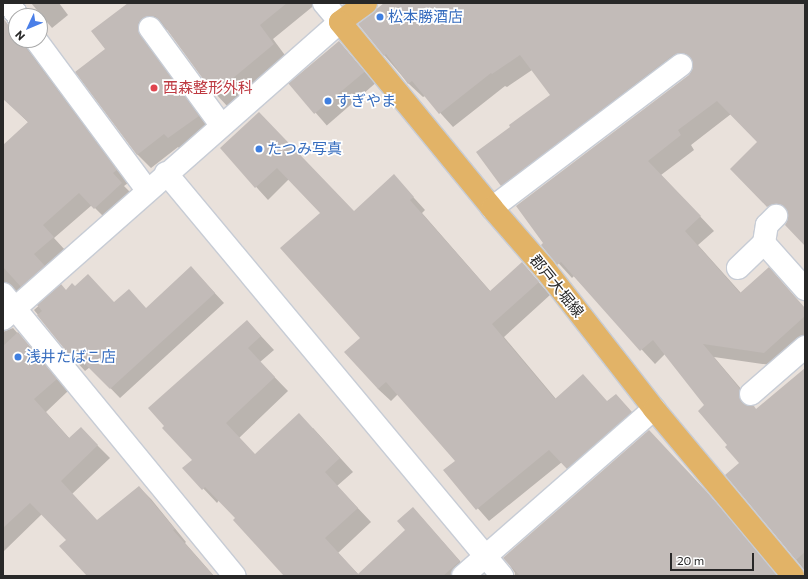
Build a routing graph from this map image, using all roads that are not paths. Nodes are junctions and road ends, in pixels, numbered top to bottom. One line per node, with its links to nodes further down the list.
1 (324, 3): 3 (street)
2 (366, 3): 3 (main road)
3 (340, 22): 7 (street); 10 (main road, 郡戸大堀線)
4 (150, 28): 7 (street)
5 (42, 48): 9 (street)
6 (681, 65): 10 (street)
7 (221, 125): 8 (street)
8 (166, 173): 9 (street); 19 (street)
9 (147, 190): 15 (street)
10 (492, 208): 18 (main road, 郡戸大堀線)
11 (776, 216): 12 (street)
12 (764, 243): 13 (street); 14 (street)
13 (738, 268)
14 (805, 289)
15 (7, 307): 20 (street)
16 (805, 347): 17 (street)
17 (751, 394)
18 (654, 409): 19 (street); 23 (main road, 郡戸大堀線)
19 (485, 556): 21 (street); 22 (street)
20 (235, 576)
21 (463, 576)
22 (502, 576)
23 (793, 576)

